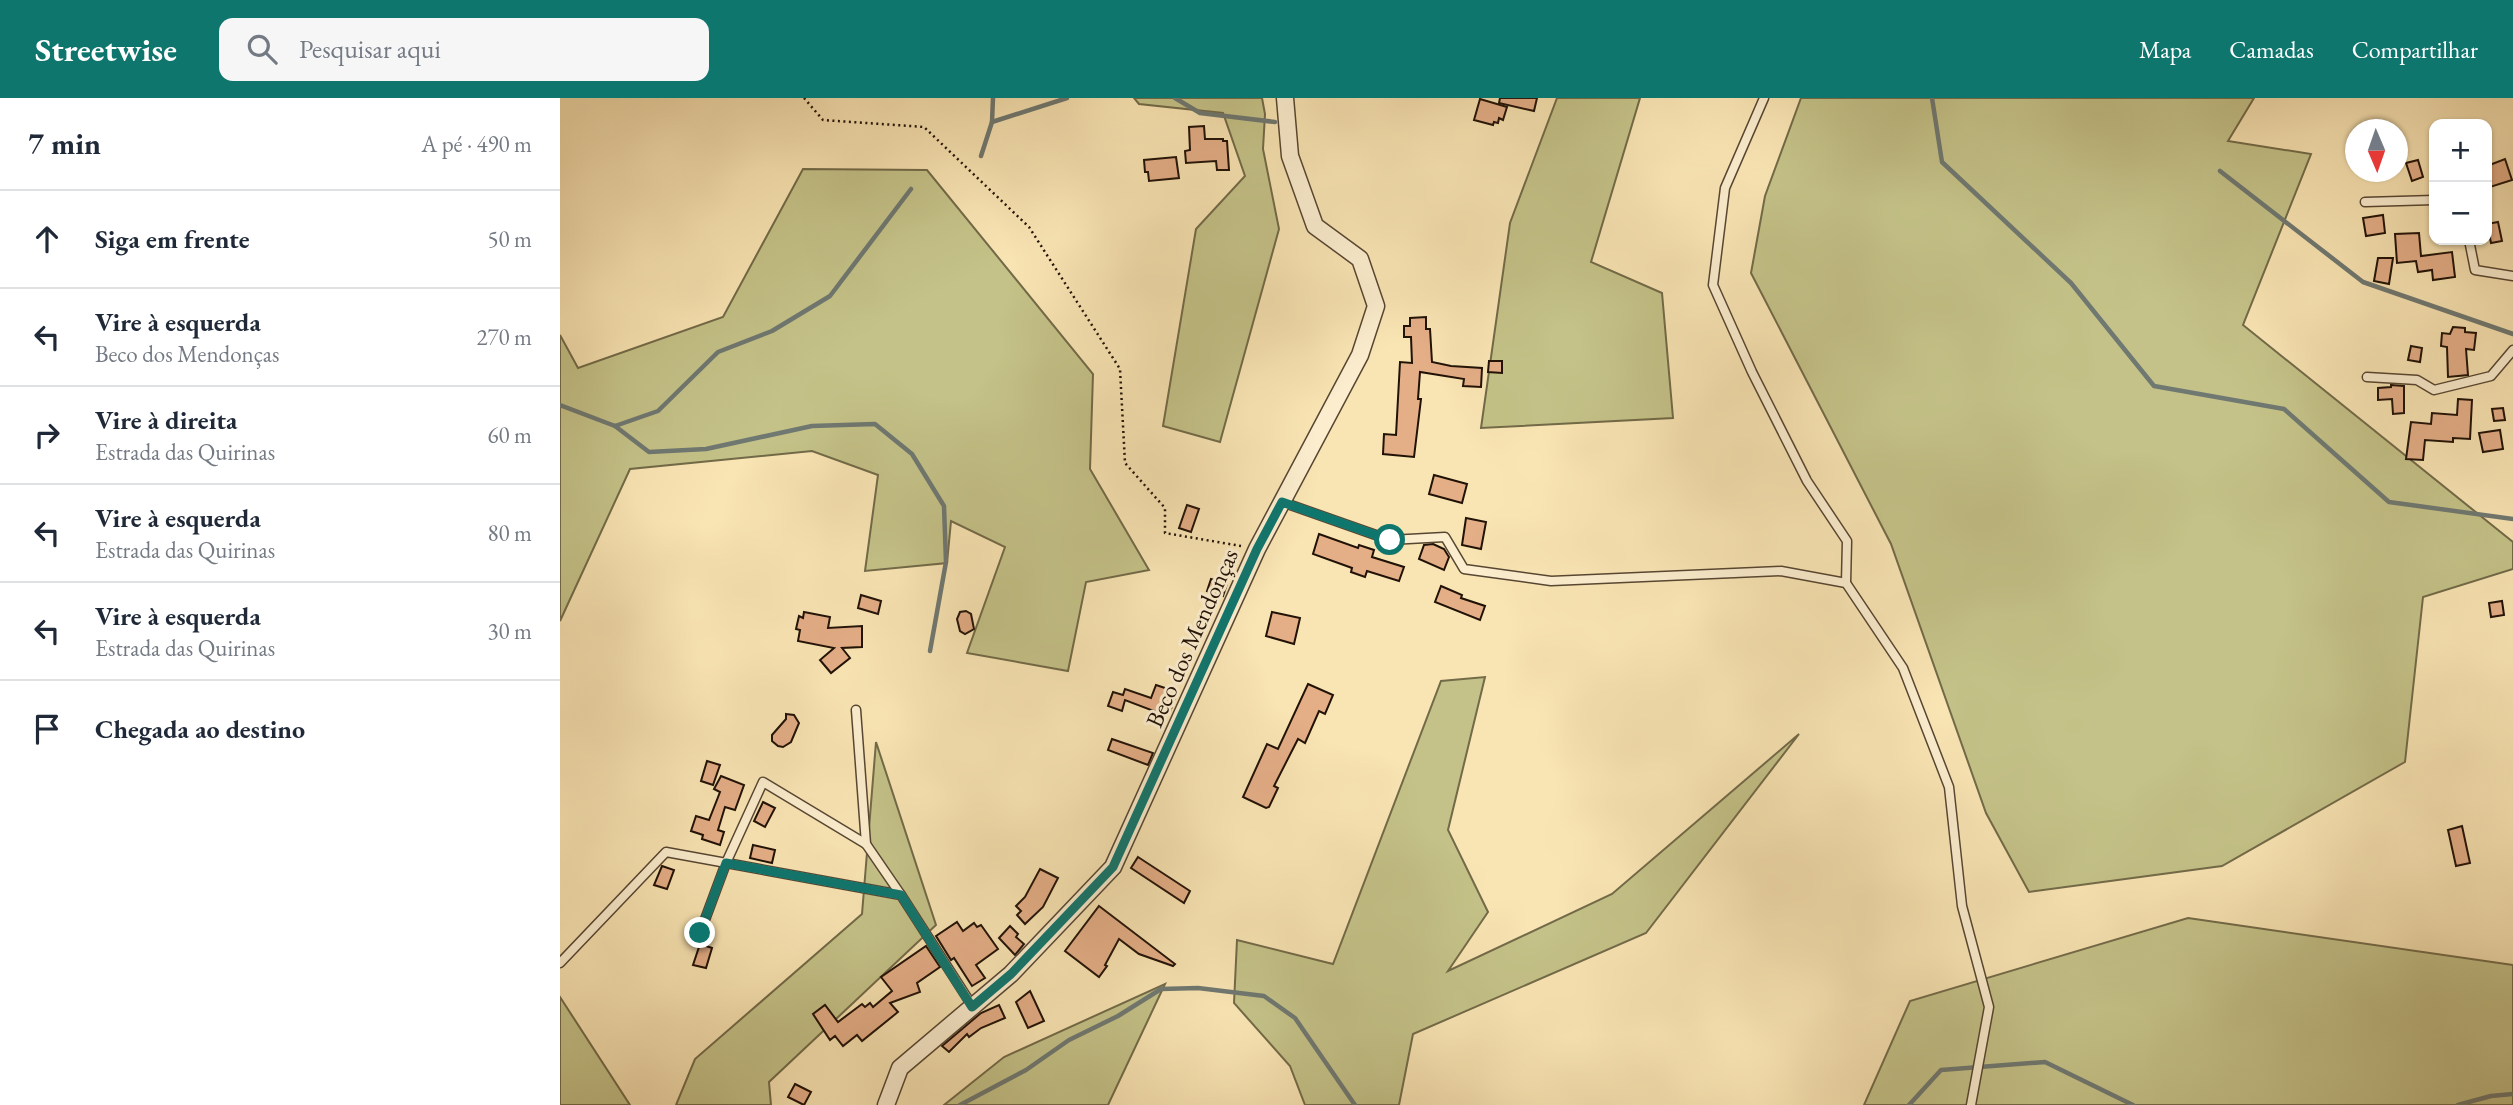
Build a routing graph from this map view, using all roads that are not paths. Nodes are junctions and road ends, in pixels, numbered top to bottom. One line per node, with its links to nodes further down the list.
1 (1284, 98): 9 (street, Beco dos Mendonças)
2 (1764, 98): 10 (lane)
3 (2429, 200): 4 (lane)
4 (2365, 202)
5 (2470, 245): 6 (lane)
6 (2513, 276)
7 (2513, 350): 8 (lane)
8 (2367, 377)
9 (1282, 502): 10 (lane); 17 (street, Beco dos Mendonças)
10 (1846, 583): 19 (lane)
11 (856, 710): 12 (lane)
12 (866, 844): 13 (lane); 14 (lane)
13 (726, 863): 14 (lane); 15 (lane); 16 (lane)
14 (901, 895): 17 (lane)
15 (700, 933)
16 (560, 963)
17 (972, 1007): 18 (street, Beco dos Mendonças)
18 (886, 1105)
19 (1971, 1105)

